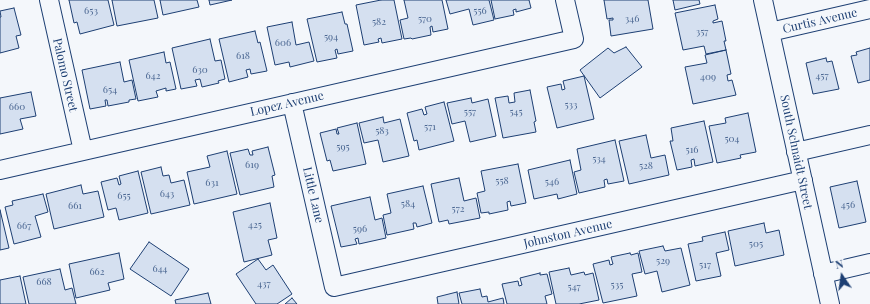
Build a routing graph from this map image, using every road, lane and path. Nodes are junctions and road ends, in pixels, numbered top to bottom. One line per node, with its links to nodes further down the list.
1 (48, 0): 8 (street, Palomo Street)
2 (565, 0): 6 (street, Lopez Avenue)
3 (763, 0): 5 (street, South Schnaidt Street)
4 (870, 9): 5 (street, Curtis Avenue)
5 (770, 32): 9 (street, South Schnaidt Street)
6 (292, 103): 8 (street, Lopez Avenue); 14 (street, Little Lane)
7 (870, 135): 9 (street)
8 (83, 151): 10 (street, Lopez Avenue)
9 (796, 152): 11 (street, South Schnaidt Street)
10 (0, 170)
11 (803, 180): 13 (street, South Schnaidt Street); 14 (street, Johnston Avenue)
12 (870, 263): 13 (street)
13 (823, 274): 15 (street, South Schnaidt Street)
14 (334, 287)
15 (830, 304)

